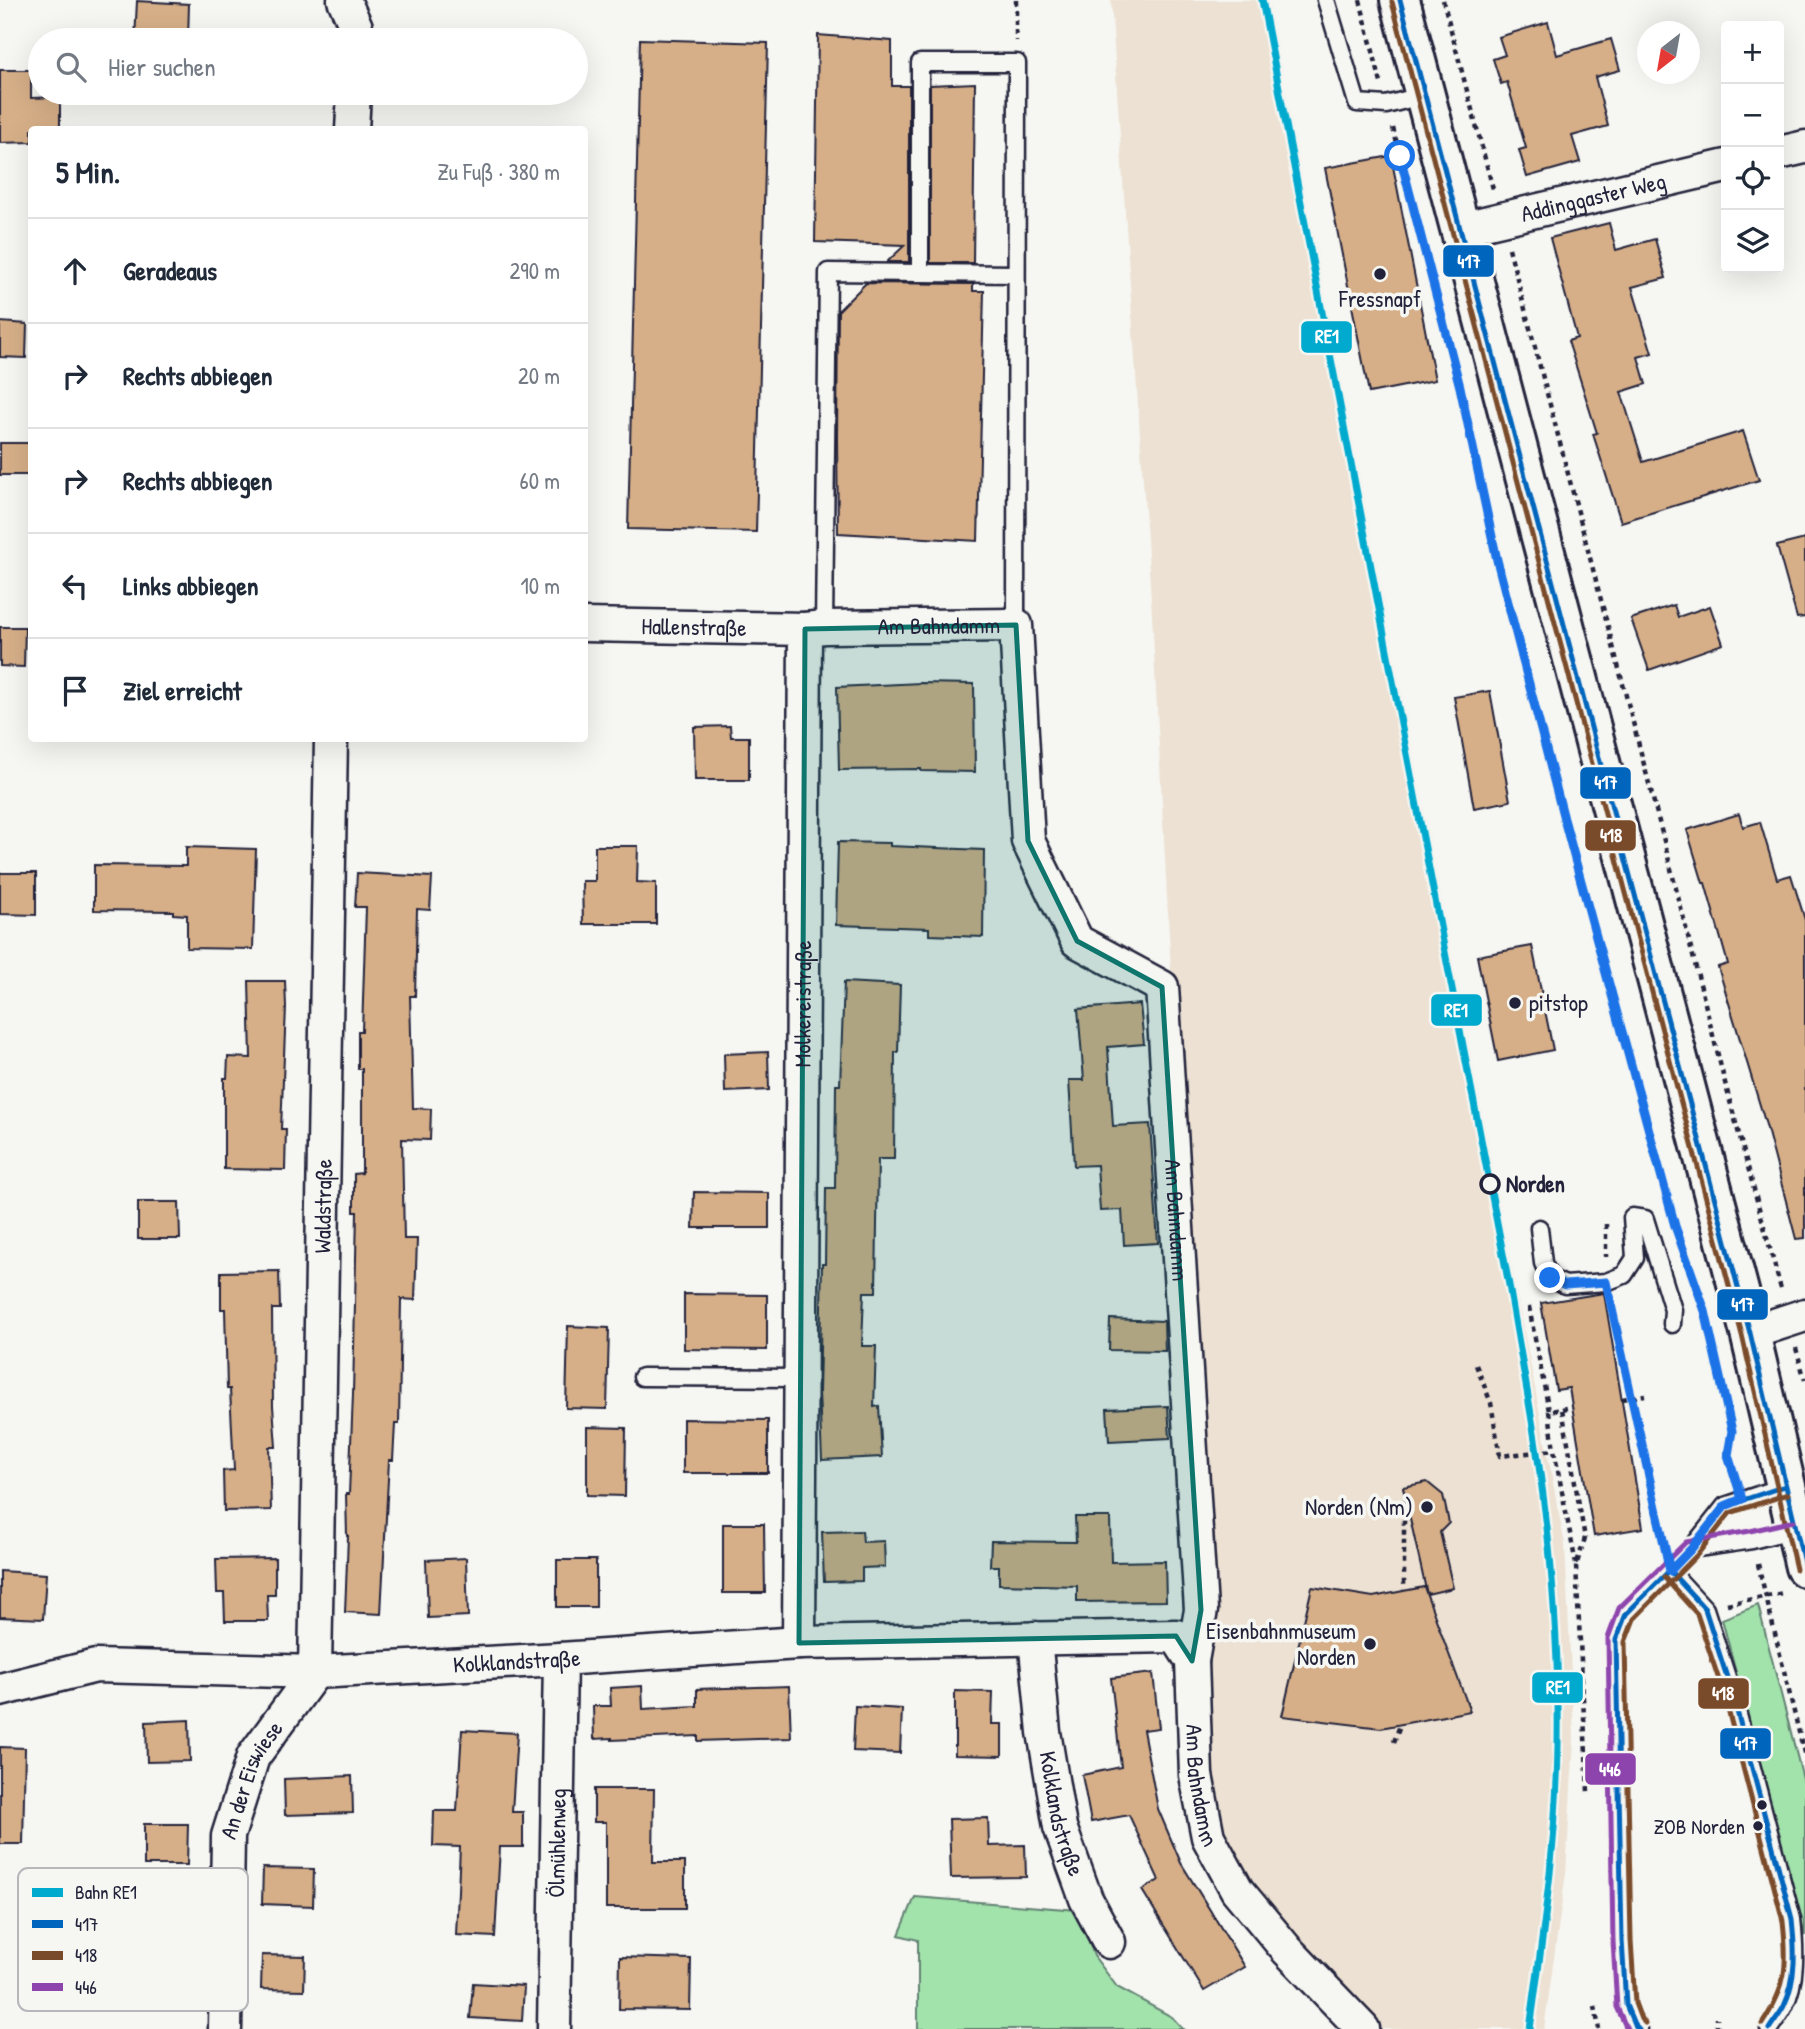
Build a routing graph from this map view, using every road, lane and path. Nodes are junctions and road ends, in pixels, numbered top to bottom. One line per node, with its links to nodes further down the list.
1 (344, 0): 6 (street)
2 (1016, 0): 7 (path)
3 (1326, 0): 8 (lane)
4 (1400, 0): 8 (main road)
5 (1443, 0): 15 (path)
6 (356, 28)
7 (1017, 63): 17 (lane); 18 (lane)
8 (1425, 95): 16 (main road)
9 (353, 105): 10 (street)
10 (352, 126)
11 (1805, 147): 12 (street)
12 (1784, 152)
13 (1400, 156): 27 (path)
14 (1721, 167): 15 (street, Addinggaster Weg)
15 (1501, 219): 16 (street, Addinggaster Weg); 28 (path)
16 (1459, 229): 31 (main road)
17 (920, 273): 18 (lane); 21 (lane)
18 (1016, 274): 20 (lane)
19 (588, 625): 21 (street, Hallenstraße)
20 (1016, 625): 21 (street, Am Bahndamm); 57 (street, Am Bahndamm)
21 (815, 628): 34 (street, Molkereistraße)
22 (331, 742): 58 (street, Waldstraße)
23 (1605, 1223): 25 (path)
24 (1539, 1228): 25 (lane)
25 (1606, 1282): 29 (lane); 49 (path)
26 (1529, 1307): 40 (path)
27 (1705, 1311)
28 (1797, 1317): 31 (street); 35 (path)
29 (1672, 1324)
30 (1708, 1324): 43 (path)
31 (1750, 1334): 42 (main road)
32 (1476, 1365): 41 (path)
33 (642, 1377): 34 (lane)
34 (801, 1378): 55 (street, Molkereistraße)
35 (1805, 1380)
36 (1645, 1395): 37 (path)
37 (1622, 1399)
38 (1572, 1407): 39 (path)
39 (1562, 1409): 40 (path); 48 (path)
40 (1549, 1411): 41 (path)
41 (1555, 1450): 48 (path)
42 (1785, 1486): 43 (lane); 45 (main road)
43 (1742, 1499): 47 (lane)
44 (1401, 1500): 51 (path)
45 (1796, 1529): 46 (lane); 50 (main road)
46 (1752, 1540): 47 (lane); 52 (path)
47 (1691, 1549): 49 (lane)
48 (1576, 1566): 63 (path)
49 (1670, 1571): 53 (lane); 73 (lane)
50 (1798, 1579): 52 (path)
51 (1404, 1591)
52 (1766, 1597): 53 (path); 62 (path)
53 (1705, 1609): 75 (lane)
54 (1035, 1638): 55 (street, Kolklandstraße); 57 (street, Kolklandstraße); 65 (street, Kolklandstraße)
55 (799, 1643): 56 (street, Kolklandstraße)
56 (560, 1659): 58 (street, Kolklandstraße); 70 (street, Ölmühlenweg)
57 (1192, 1661): 71 (street, Am Bahndamm)
58 (315, 1672): 59 (street, Kolklandstraße); 64 (street, An der Eiswiese)
59 (0, 1690)
60 (1400, 1725): 61 (path)
61 (1394, 1742)
62 (1805, 1757)
63 (1588, 1792)
64 (228, 1868)
65 (1109, 1942)
66 (1595, 2006): 72 (path)
67 (225, 2011): 69 (street, An der Eiswiese)
68 (1717, 2018): 74 (path)
69 (225, 2029)
70 (554, 2029)
71 (1363, 2029)
72 (1599, 2029)
73 (1639, 2029)
74 (1717, 2029)
75 (1769, 2029)

